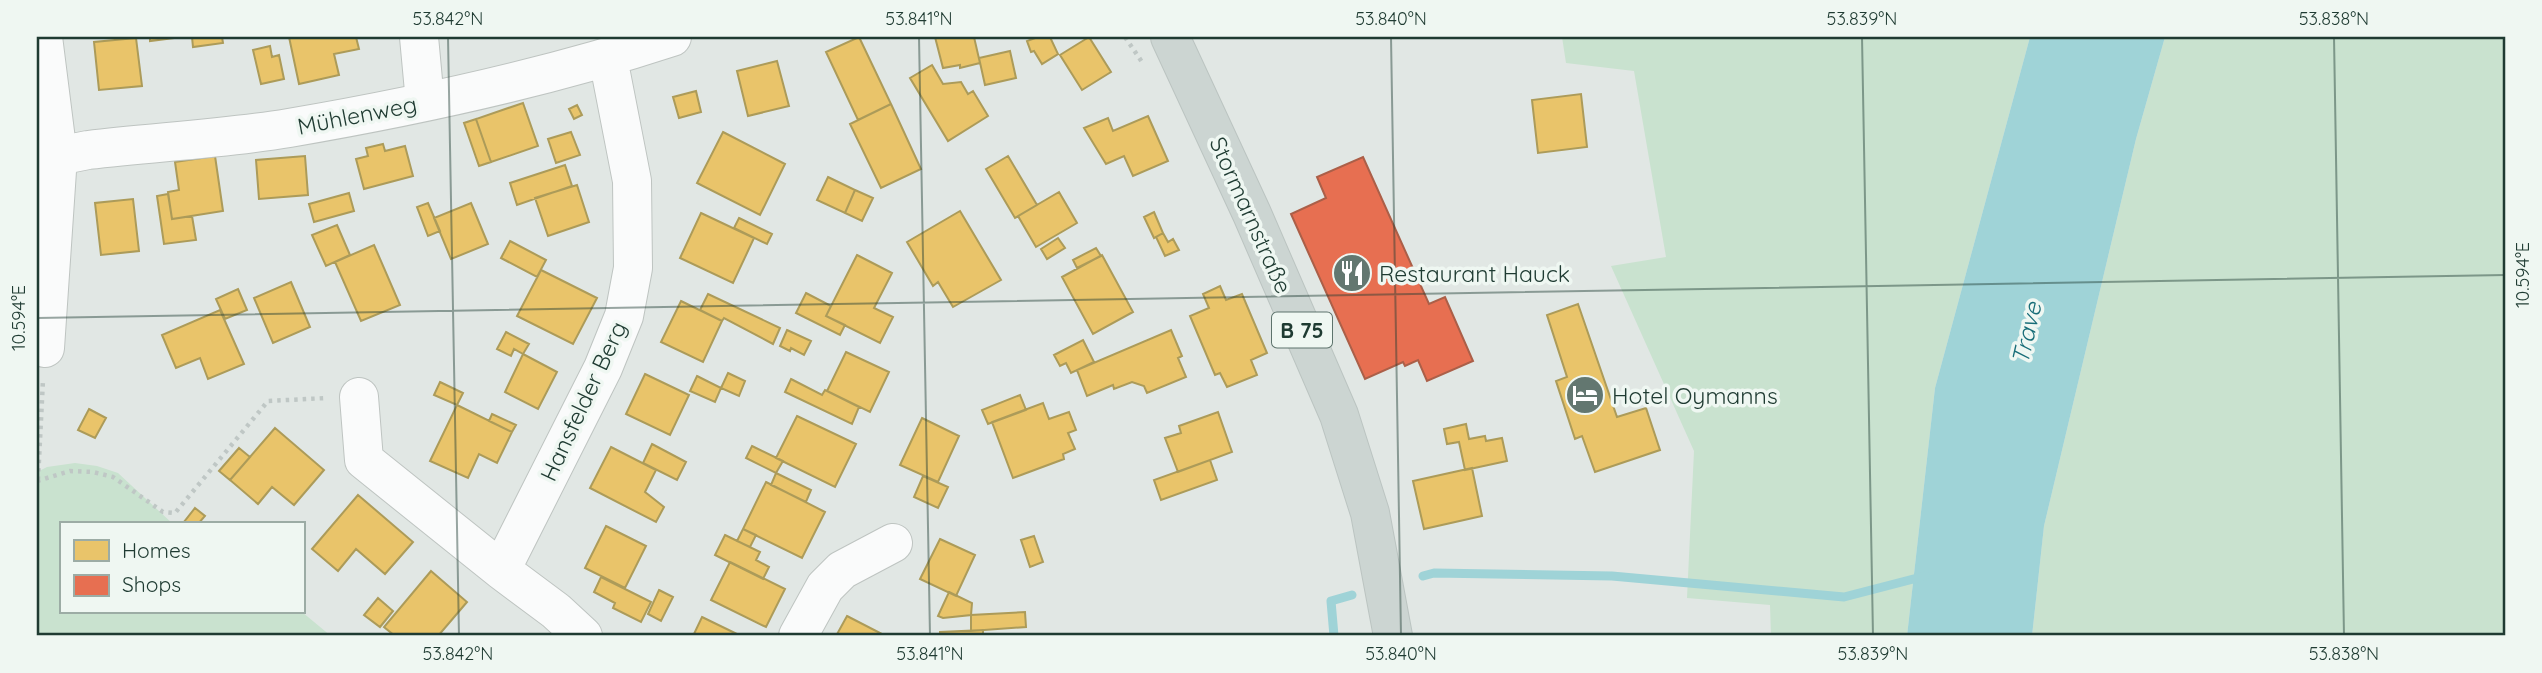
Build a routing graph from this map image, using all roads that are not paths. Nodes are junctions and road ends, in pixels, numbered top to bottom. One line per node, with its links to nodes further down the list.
1 (43, 37): 7 (street)
2 (419, 37): 6 (street)
3 (672, 37): 5 (street, Mühlenweg)
4 (1170, 37): 14 (main road, Stormarnstraße / B 75)
5 (608, 58): 6 (street, Mühlenweg); 11 (street, Hansfelder Berg)
6 (425, 102): 7 (street, Mühlenweg)
7 (48, 160): 8 (street)
8 (45, 348)
9 (359, 397): 11 (street)
10 (893, 543): 13 (street)
11 (501, 570): 12 (street)
12 (583, 636)
13 (798, 636)
14 (1393, 636)

